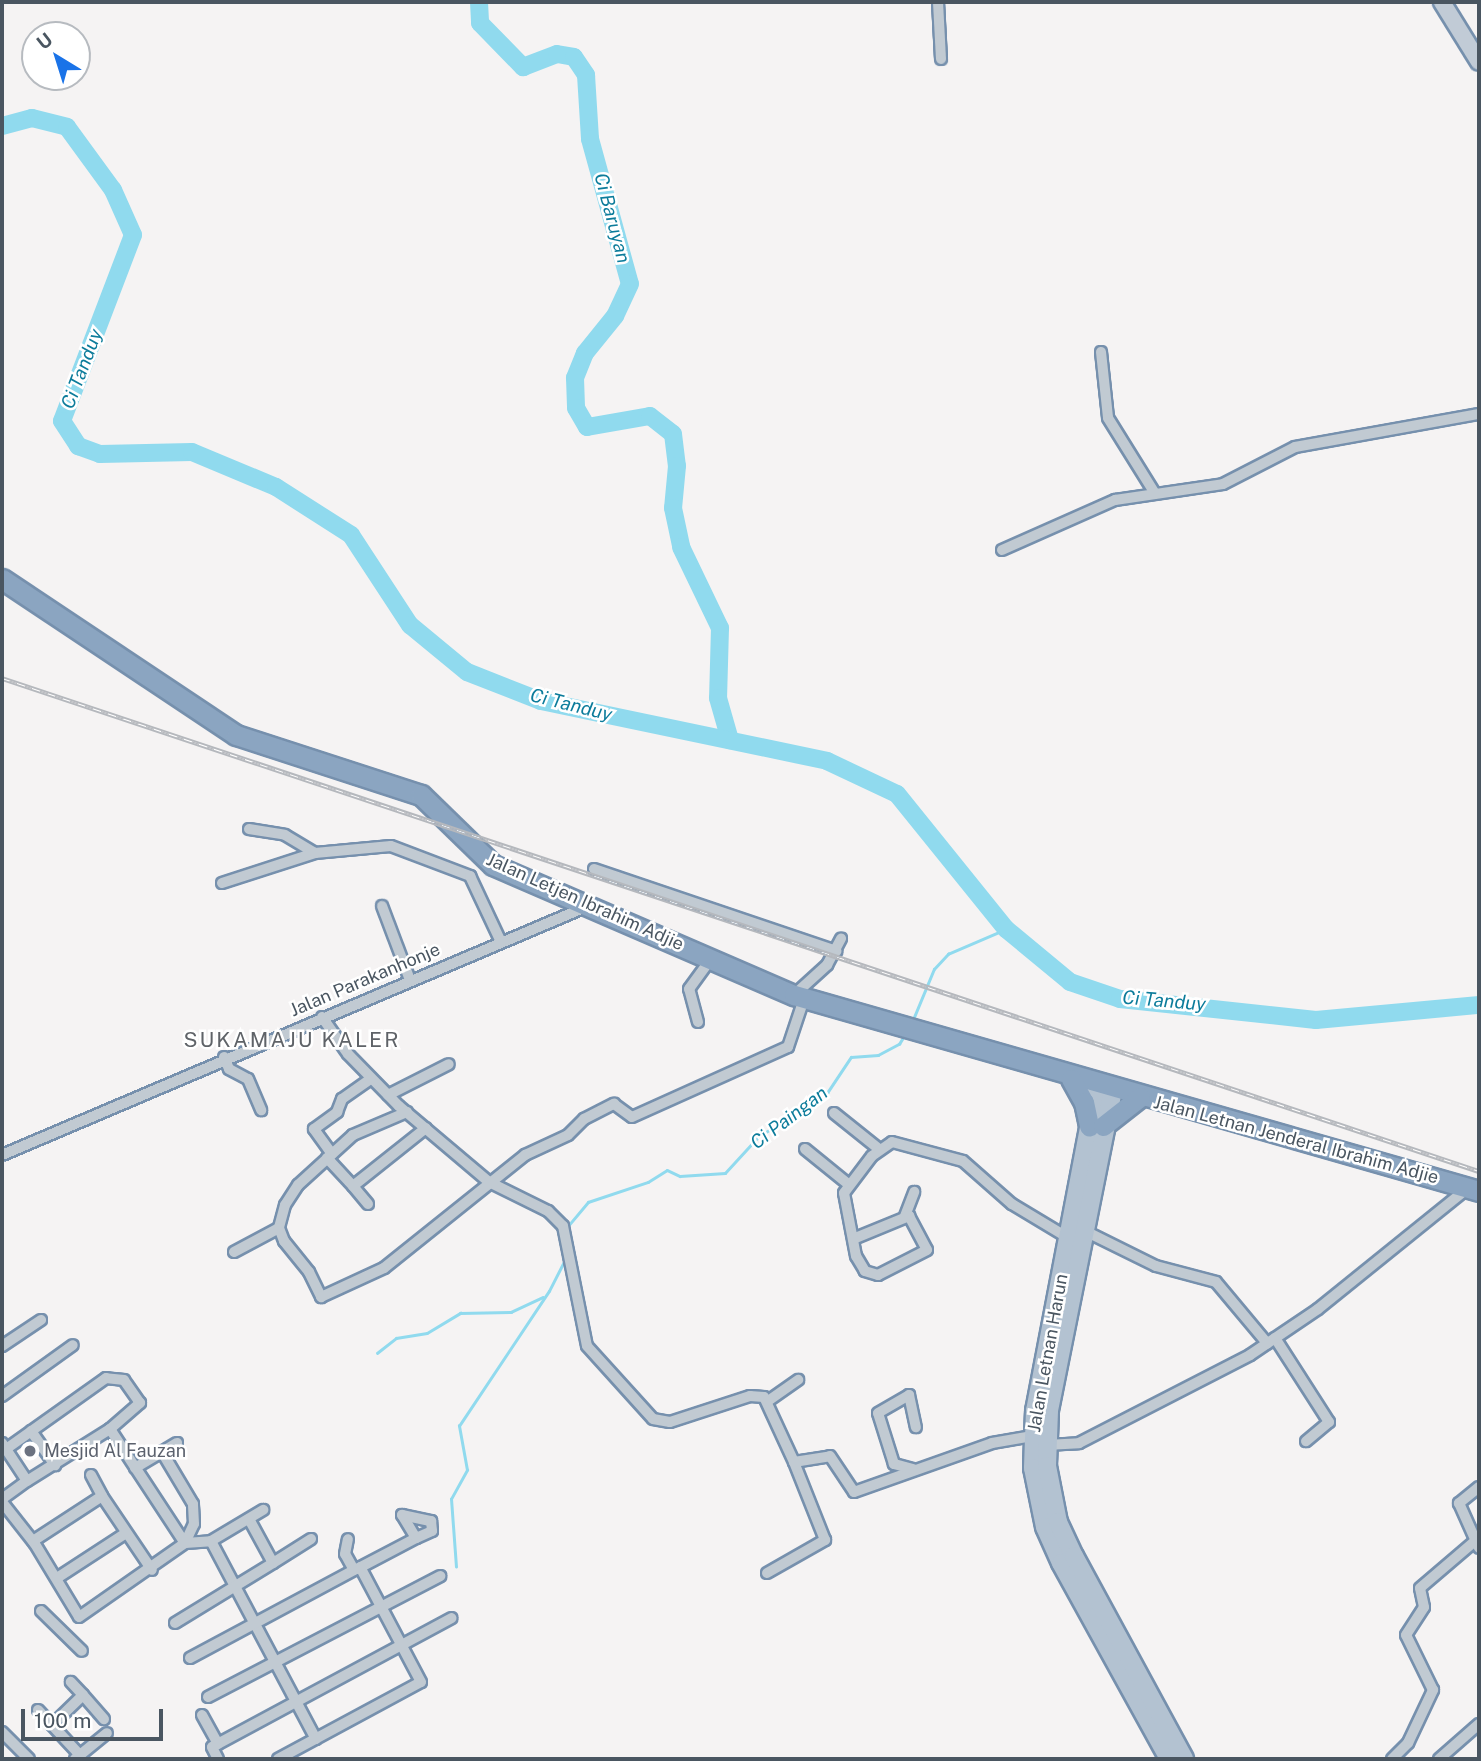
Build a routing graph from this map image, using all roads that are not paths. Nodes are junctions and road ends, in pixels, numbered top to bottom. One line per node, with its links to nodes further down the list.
1 (938, 2): 3 (street)
2 (1442, 2): 4 (street)
3 (941, 60)
4 (1479, 62)
5 (1101, 352): 7 (street)
6 (1479, 414): 7 (street)
7 (1154, 492): 8 (street)
8 (1002, 550)
9 (2, 579): 15 (highway, Jalan Letjen Ibrahim Adjie)
10 (249, 829): 11 (street)
11 (314, 853): 13 (street); 17 (street)
12 (594, 869): 18 (street)
13 (222, 883)
14 (382, 906): 20 (street)
15 (588, 906): 17 (street, Jalan Parakanhonje); 19 (highway, Jalan Letjen Ibrahim Adjie)
16 (841, 939): 18 (street)
17 (502, 942): 20 (street, Jalan Parakanhonje)
18 (836, 951): 21 (street)
19 (710, 959): 21 (highway, Jalan Letjen Ibrahim Adjie); 23 (street)
20 (410, 980): 22 (street, Jalan Parakanhonje)
21 (799, 997): 27 (highway, Jalan Letjen Ibrahim Adjie); 40 (street)
22 (322, 1017): 24 (street, Jalan Parakanhonje); 26 (street)
23 (698, 1022)
24 (223, 1057): 31 (street); 38 (street, Jalan Parakanhonje)
25 (449, 1064): 29 (street)
26 (371, 1079): 29 (street); 39 (street)
27 (1071, 1079): 28 (highway, Jalan Letnan Jenderal Ibrahim Adjie); 34 (highway)
28 (1105, 1088): 30 (highway, Jalan Letnan Jenderal Ibrahim Adjie); 34 (main road, Jalan Letnan Harun)
29 (388, 1095): 32 (street)
30 (1140, 1097): 34 (highway); 43 (highway, Jalan Letnan Jenderal Ibrahim Adjie)
31 (261, 1110)
32 (407, 1112): 35 (street); 39 (street)
33 (834, 1113): 37 (street)
34 (1096, 1126): 48 (main road, Jalan Letnan Harun)
35 (426, 1128): 40 (street); 42 (street)
36 (804, 1149): 41 (street)
37 (878, 1149): 41 (street); 48 (street)
38 (2, 1155)
39 (329, 1156): 42 (street); 47 (street)
40 (489, 1182): 47 (street); 57 (street)
41 (848, 1184): 49 (street)
42 (353, 1186): 45 (street)
43 (1474, 1189): 52 (street)
44 (914, 1192): 46 (street)
45 (368, 1204)
46 (905, 1216): 49 (street); 49 (street)
47 (279, 1228): 50 (street)
48 (1075, 1234): 52 (street); 61 (main road, Jalan Letnan Harun)
49 (853, 1239)
50 (234, 1252)
51 (41, 1320): 54 (street)
52 (1271, 1340): 61 (street); 62 (street)
53 (73, 1345): 56 (street)
54 (2, 1346)
55 (798, 1380): 57 (street)
56 (2, 1396)
57 (768, 1401): 66 (street)
58 (916, 1427): 69 (street)
59 (110, 1429): 60 (street); 67 (street); 68 (street)
60 (31, 1431): 64 (street); 67 (street)
61 (1039, 1441): 69 (street); 121 (main road, Jalan Letnan Harun); 122 (main road, Jalan Letnan Harun)
62 (1306, 1441)
63 (177, 1443): 65 (street)
64 (4, 1446): 71 (street)
65 (162, 1452): 68 (street); 83 (street)
66 (793, 1462): 69 (street); 88 (street)
67 (55, 1465): 71 (street)
68 (135, 1468): 83 (street)
69 (913, 1469)
70 (91, 1475): 73 (street)
71 (27, 1481): 74 (street)
72 (1479, 1488): 84 (street)
73 (102, 1496): 77 (street); 81 (street)
74 (2, 1500): 81 (street)
75 (263, 1510): 76 (street)
76 (249, 1519): 82 (street); 85 (street)
77 (126, 1533): 87 (street); 90 (street)
78 (311, 1538): 85 (street)
79 (416, 1538): 86 (street)
80 (348, 1539): 86 (street)
81 (33, 1541): 90 (street)
82 (211, 1541): 83 (street); 91 (street)
83 (185, 1543): 87 (street)
84 (1477, 1544): 123 (street)
85 (273, 1563): 91 (street)
86 (357, 1569): 92 (street); 96 (street)
87 (152, 1570): 94 (street)
88 (767, 1573)
89 (440, 1576): 92 (street)
90 (57, 1578): 94 (street)
91 (236, 1585): 96 (street); 97 (street)
92 (382, 1606): 99 (street); 102 (street)
93 (41, 1611): 98 (street)
94 (79, 1617): 98 (street)
95 (452, 1618): 99 (street)
96 (255, 1621): 101 (street); 102 (street)
97 (175, 1623)
98 (61, 1630): 100 (street)
99 (402, 1646): 106 (street); 114 (street)
100 (82, 1651)
101 (190, 1657)
102 (276, 1662): 105 (street); 106 (street)
103 (71, 1682): 104 (street)
104 (83, 1695): 109 (street); 111 (street)
105 (208, 1697)
106 (297, 1702): 114 (street); 115 (street)
107 (38, 1710): 111 (street)
108 (202, 1715): 115 (street)
109 (104, 1719)
110 (1479, 1724): 116 (street)
111 (52, 1725): 117 (street)
112 (2, 1732): 118 (street)
113 (107, 1732): 117 (street)
114 (316, 1739): 120 (street)
115 (218, 1744): 119 (street)
116 (1460, 1754): 124 (street)
117 (78, 1757)
118 (29, 1759)
119 (218, 1759)
120 (278, 1759)
121 (1169, 1759)
122 (1184, 1759)
123 (1392, 1759)
124 (1439, 1759)

